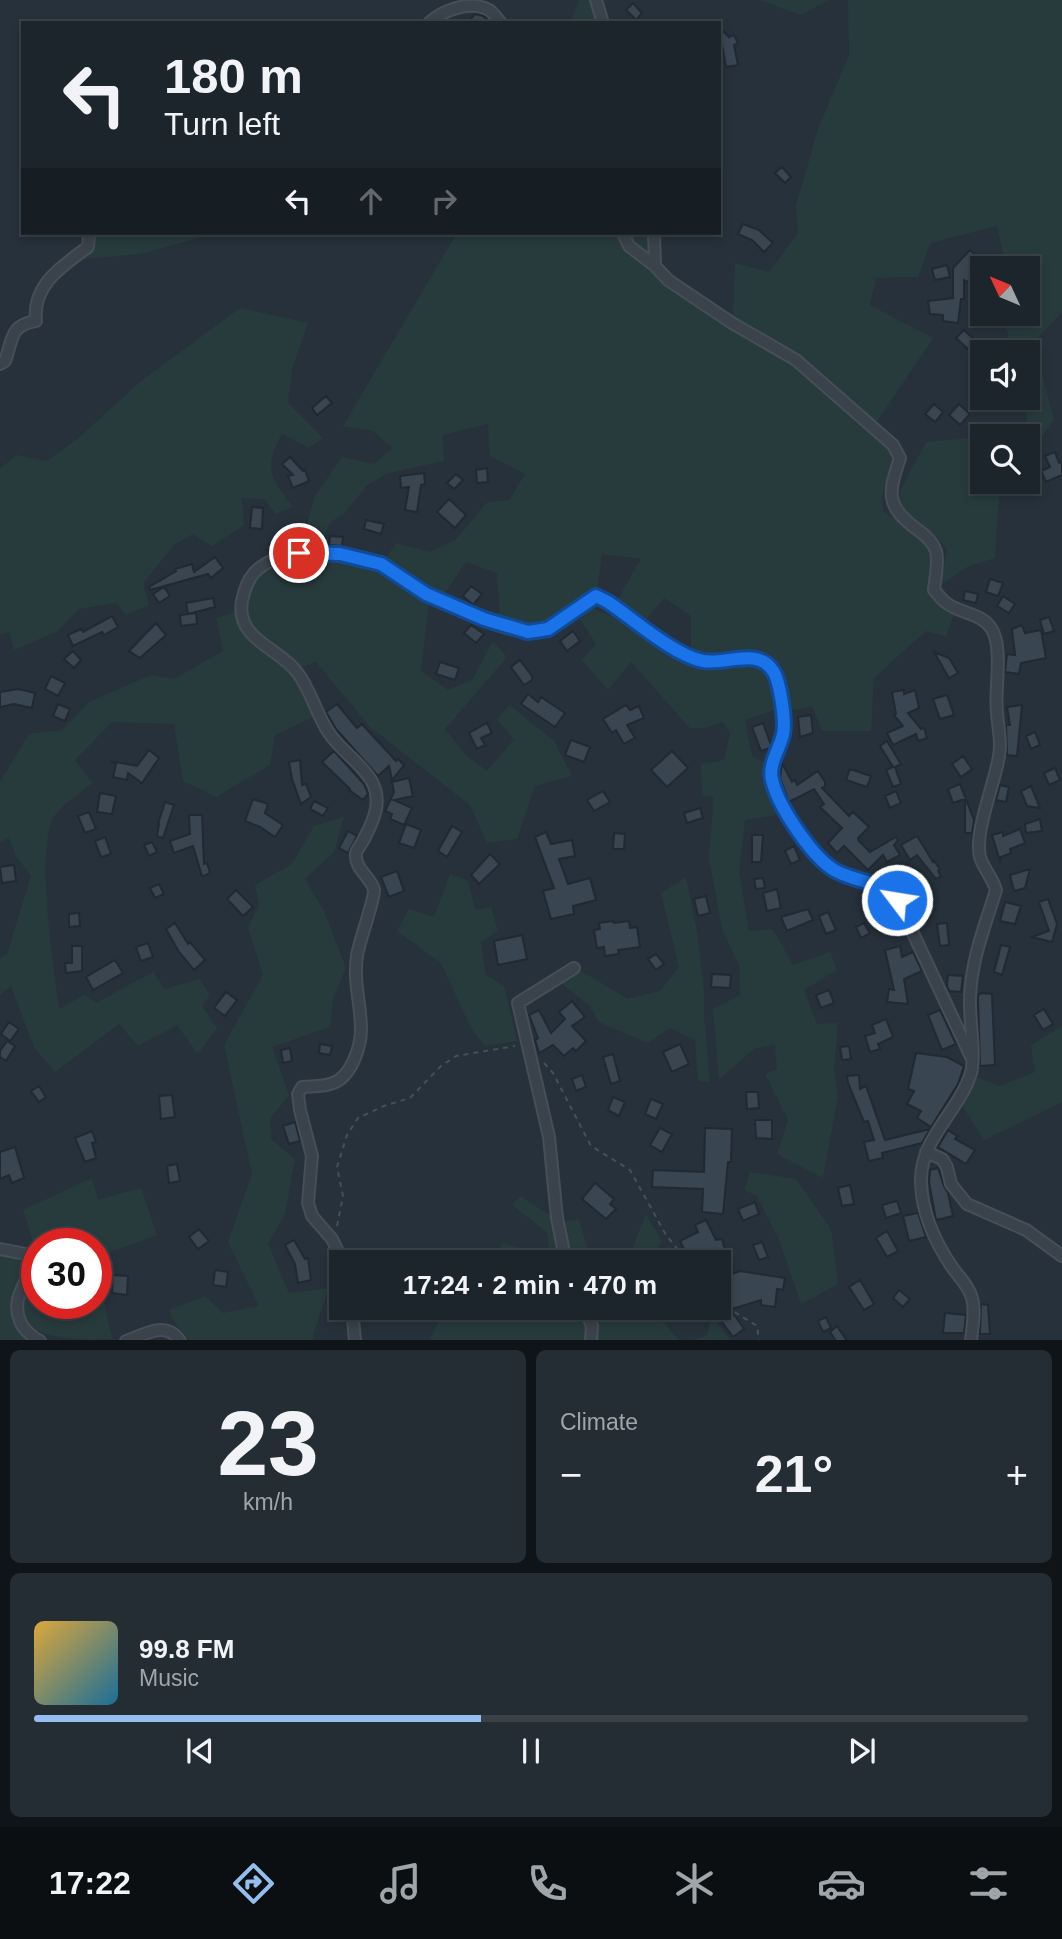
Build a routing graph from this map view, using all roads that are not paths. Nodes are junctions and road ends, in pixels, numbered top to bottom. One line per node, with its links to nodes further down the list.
1 (596, 0): 4 (street)
2 (432, 21): 3 (street)
3 (499, 21)
4 (602, 21)
5 (89, 235): 9 (street)
6 (624, 235): 8 (street)
7 (654, 235): 8 (street)
8 (655, 266): 11 (street)
9 (0, 364)
10 (573, 968): 15 (street)
11 (972, 1059): 12 (street); 14 (street)
12 (926, 1152): 16 (street); 24 (street)
13 (0, 1249): 19 (street)
14 (337, 1250)
15 (564, 1250)
16 (1062, 1256)
17 (353, 1320): 22 (street)
18 (589, 1320): 23 (street)
19 (40, 1340)
20 (126, 1340): 21 (street)
21 (180, 1340)
22 (355, 1340)
23 (590, 1340)
24 (971, 1340)

